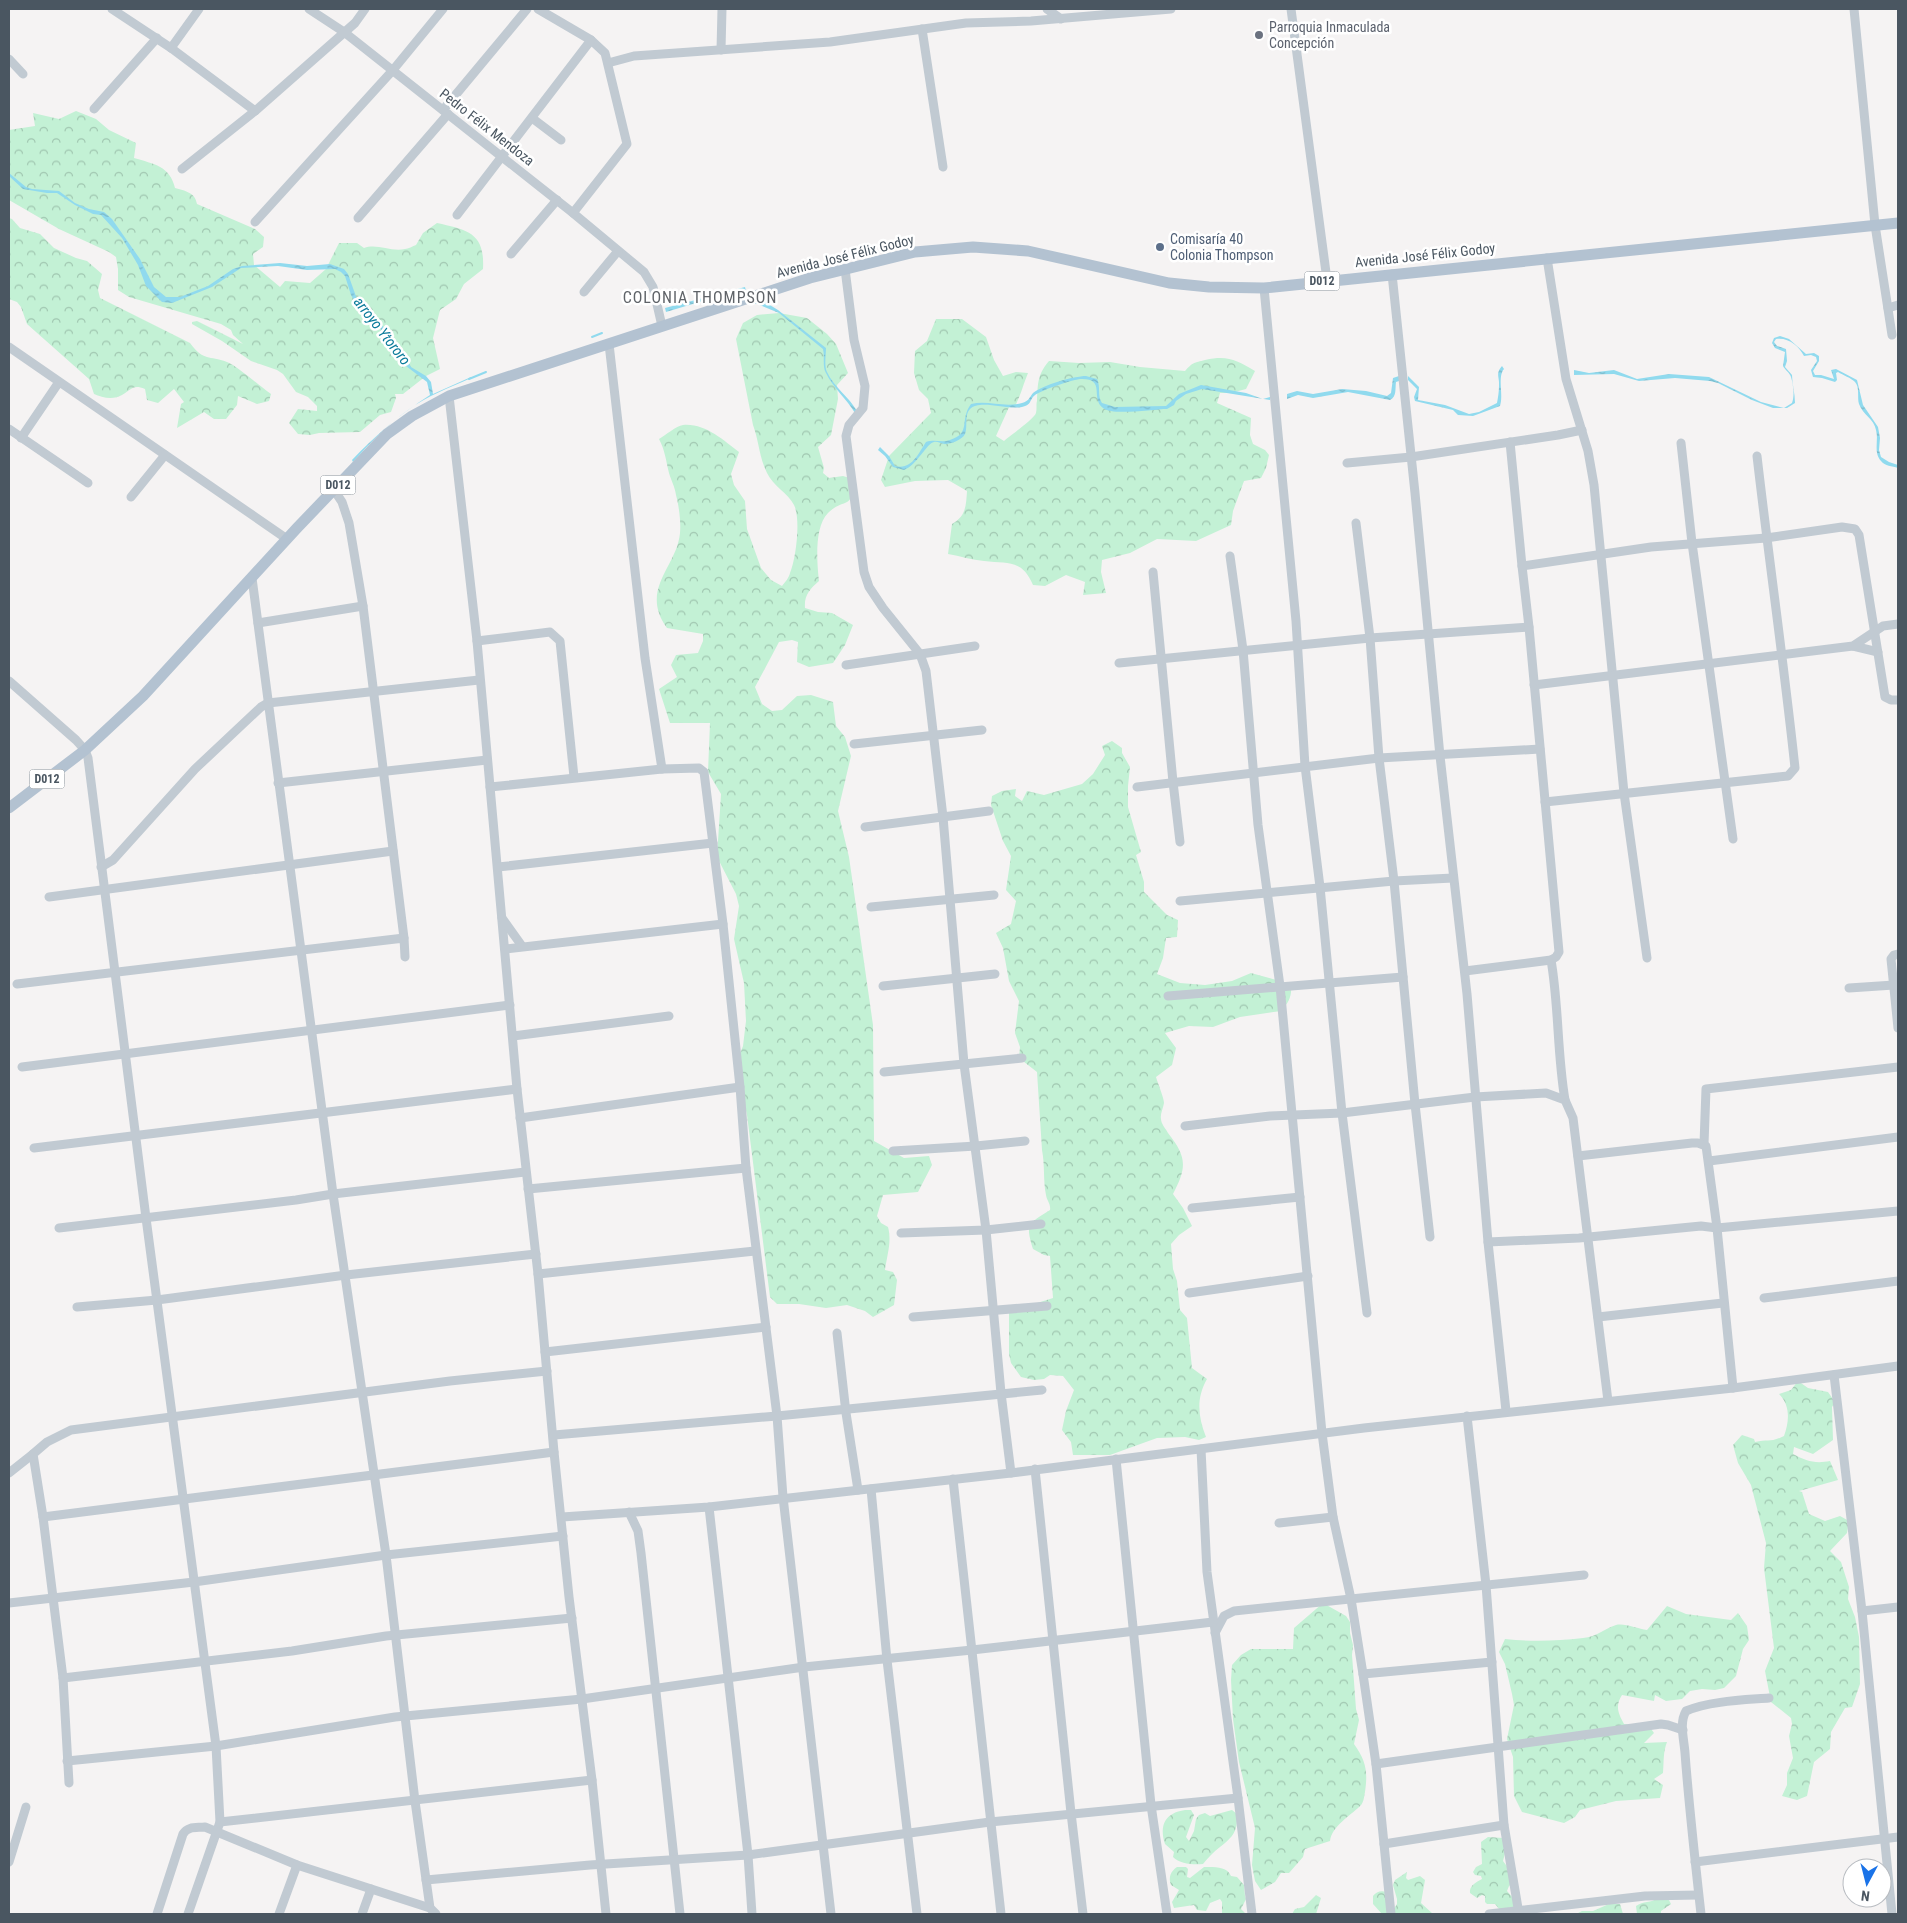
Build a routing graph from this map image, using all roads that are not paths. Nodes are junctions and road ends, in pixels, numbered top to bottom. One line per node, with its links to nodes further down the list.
1 (199, 9): 19 (street)
2 (309, 9): 16 (street, Pedro Félix Mendoza)
3 (366, 9): 16 (street)
4 (443, 9): 23 (street)
5 (527, 9): 27 (street)
6 (538, 9): 18 (street)
7 (722, 9): 20 (street)
8 (1046, 9): 14 (street)
9 (1170, 9): 13 (street)
10 (1291, 9): 45 (street)
11 (1854, 9): 39 (street)
12 (117, 10): 17 (street)
13 (1145, 10): 14 (street)
14 (1061, 18): 15 (street)
15 (922, 29): 20 (street); 31 (street)
16 (344, 32): 23 (street, Pedro Félix Mendoza); 26 (street)
17 (158, 38): 19 (street); 25 (street)
18 (591, 40): 22 (street); 28 (street)
19 (171, 48): 26 (street)
20 (720, 50): 22 (street)
21 (9, 59): 24 (street)
22 (608, 63): 34 (street)
23 (393, 70): 27 (street, Pedro Félix Mendoza); 37 (street)
24 (23, 74)
25 (94, 109)
26 (255, 111): 32 (street)
27 (446, 112): 30 (street, Pedro Félix Mendoza); 36 (street)
28 (532, 118): 29 (street); 30 (street)
29 (561, 140)
30 (502, 157): 33 (street, Pedro Félix Mendoza); 35 (street)
31 (943, 168)
32 (182, 169)
33 (557, 200): 34 (street, Pedro Félix Mendoza); 41 (street)
34 (573, 213): 40 (street, Pedro Félix Mendoza)
35 (457, 215)
36 (358, 218)
37 (255, 222)
38 (1898, 222): 39 (main road, Avenida José Félix Godoy / D012)
39 (1875, 225): 42 (main road, Avenida José Félix Godoy / D012); 49 (street)
40 (618, 251): 47 (street); 50 (street, Pedro Félix Mendoza)
41 (511, 254)
42 (1547, 258): 44 (main road, Avenida José Félix Godoy / D012); 57 (street)
43 (845, 269): 46 (main road, Avenida José Félix Godoy / D012); 50 (main road, Avenida José Félix Godoy / D012); 90 (street)
44 (1392, 274): 45 (main road, Avenida José Félix Godoy / D012); 63 (street)
45 (1327, 280): 46 (main road, Avenida José Félix Godoy / D012)
46 (1264, 288): 85 (street)
47 (584, 292)
48 (1898, 305): 49 (street)
49 (1888, 308): 51 (street)
50 (662, 326): 52 (main road, D012)
51 (1892, 335)
52 (609, 344): 55 (main road, D012); 112 (street)
53 (9, 347): 54 (street)
54 (59, 382): 58 (street); 61 (street)
55 (449, 396): 66 (main road, D012); 84 (street)
56 (9, 429): 58 (street)
57 (1582, 430): 59 (street); 72 (street)
58 (21, 438): 65 (street)
59 (1510, 442): 63 (street); 74 (street)
60 (1682, 443): 71 (street)
61 (165, 455): 67 (street); 70 (street)
62 (1757, 456): 69 (street)
63 (1411, 457): 64 (street); 82 (street)
64 (1347, 463)
65 (88, 483)
66 (334, 490): 70 (main road, D012); 77 (street)
67 (131, 496)
68 (1356, 523): 83 (street)
69 (1766, 538): 71 (street); 81 (street); 91 (street)
70 (287, 539): 76 (main road, D012)
71 (1692, 543): 72 (street); 94 (street)
72 (1600, 555): 74 (street); 96 (street)
73 (1230, 556): 88 (street)
74 (1522, 566): 80 (street)
75 (1153, 572): 92 (street)
76 (252, 578): 78 (street); 107 (main road, D012)
77 (363, 606): 78 (street); 100 (street)
78 (258, 623): 102 (street)
79 (1898, 624): 81 (street)
80 (1529, 627): 82 (street); 99 (street)
81 (1874, 630): 87 (street); 89 (street)
82 (1428, 634): 83 (street); 108 (street)
83 (1370, 638): 85 (street); 109 (street)
84 (477, 641): 97 (street); 115 (street)
85 (1298, 645): 88 (street); 111 (street)
86 (975, 646): 90 (street)
87 (1853, 646): 89 (street); 91 (street)
88 (1243, 650): 92 (street); 114 (street)
89 (1878, 652): 101 (street)
90 (920, 654): 95 (street); 104 (street)
91 (1783, 655): 94 (street); 117 (street)
92 (1161, 659): 93 (street); 116 (street)
93 (1119, 663)
94 (1710, 664): 96 (street); 117 (street)
95 (846, 665)
96 (1614, 676): 99 (street); 121 (street)
97 (479, 680): 100 (street); 110 (street)
98 (9, 681): 107 (street)
99 (1534, 684): 106 (street)
100 (374, 692): 102 (street); 113 (street)
101 (1898, 700)
102 (268, 703): 118 (street); 132 (street)
103 (982, 730): 104 (street)
104 (934, 736): 105 (street); 125 (street)
105 (854, 744)
106 (1540, 749): 108 (street); 122 (street)
107 (84, 750): 123 (main road, D012); 132 (street)
108 (1440, 756): 109 (street); 134 (street)
109 (1379, 758): 111 (street); 135 (street)
110 (487, 760): 113 (street); 120 (street)
111 (1305, 766): 114 (street); 136 (street)
112 (662, 769): 115 (street); 129 (street)
113 (384, 771): 118 (street); 130 (street)
114 (1253, 773): 116 (street); 138 (street)
115 (574, 777): 120 (street)
116 (1173, 782): 119 (street); 128 (street)
117 (1726, 782): 121 (street); 127 (street)
118 (278, 783): 131 (street)
119 (1137, 786)
120 (490, 787): 133 (street)
121 (1624, 793): 122 (street); 152 (street)
122 (1545, 802): 153 (street)
123 (9, 808)
124 (988, 811): 125 (street)
125 (943, 817): 126 (street); 141 (street)
126 (865, 827)
127 (1733, 838)
128 (1180, 842)
129 (712, 843): 133 (street); 145 (street)
130 (393, 851): 131 (street); 146 (street)
131 (288, 864): 137 (street); 148 (street)
132 (101, 867): 137 (street)
133 (498, 867): 144 (street)
134 (1453, 878): 135 (street); 155 (street)
135 (1394, 881): 136 (street); 157 (street)
136 (1320, 887): 138 (street); 159 (street)
137 (105, 890): 140 (street); 154 (street)
138 (1266, 894): 142 (street); 163 (street)
139 (994, 895): 141 (street)
140 (49, 898)
141 (950, 899): 143 (street); 158 (street)
142 (1180, 901)
143 (871, 907)
144 (501, 918): 147 (street); 149 (street)
145 (723, 924): 147 (street); 177 (street)
146 (404, 938): 148 (street); 151 (street)
147 (522, 946): 149 (street)
148 (302, 949): 154 (street); 169 (street)
149 (505, 949): 166 (street)
150 (1898, 954): 161 (street)
151 (405, 957)
152 (1647, 958)
153 (1551, 960): 155 (street); 180 (street)
154 (116, 971): 160 (street); 171 (street)
155 (1465, 971): 179 (street)
156 (995, 974): 158 (street)
157 (1403, 977): 159 (street); 181 (street)
158 (958, 979): 162 (street); 173 (street)
159 (1329, 982): 163 (street); 183 (street)
160 (17, 984)
161 (1894, 985): 164 (street); 168 (street)
162 (882, 986)
163 (1280, 986): 165 (street); 184 (street)
164 (1849, 988)
165 (1168, 996)
166 (510, 1005): 169 (street); 170 (street)
167 (669, 1016): 170 (street)
168 (1898, 1028)
169 (312, 1029): 171 (street); 182 (street)
170 (513, 1036): 178 (street)
171 (125, 1054): 174 (street); 187 (street)
172 (1022, 1058): 173 (street)
173 (964, 1064): 176 (street); 191 (street)
174 (22, 1067)
175 (1898, 1067): 190 (street)
176 (884, 1072)
177 (740, 1087): 185 (street); 196 (street)
178 (516, 1088): 182 (street); 185 (street)
179 (1476, 1097): 180 (street); 181 (street); 211 (street)
180 (1565, 1100): 194 (street)
181 (1415, 1104): 183 (street); 209 (street)
182 (323, 1111): 187 (street); 199 (street)
183 (1342, 1113): 184 (street); 225 (street)
184 (1291, 1116): 186 (street); 200 (street)
185 (520, 1118): 197 (street)
186 (1185, 1126)
187 (136, 1135): 192 (street); 203 (street)
188 (1898, 1137): 195 (street)
189 (1025, 1140): 191 (street)
190 (1704, 1144): 194 (street); 195 (street)
191 (976, 1146): 193 (street); 207 (street)
192 (34, 1148)
193 (893, 1150)
194 (1578, 1156): 210 (street)
195 (1709, 1161): 206 (street)
196 (746, 1168): 198 (street); 212 (street)
197 (525, 1172): 198 (street); 199 (street)
198 (528, 1189): 213 (street)
199 (333, 1194): 203 (street); 215 (street)
200 (1300, 1197): 201 (street); 216 (street)
201 (1192, 1208)
202 (1898, 1211): 206 (street)
203 (146, 1218): 205 (street); 220 (street)
204 (1041, 1224): 207 (street)
205 (59, 1228)
206 (1717, 1228): 210 (street); 221 (street)
207 (986, 1230): 208 (street); 224 (street)
208 (901, 1233)
209 (1430, 1236)
210 (1588, 1236): 211 (street); 227 (street)
211 (1488, 1242): 240 (street)
212 (756, 1251): 214 (street); 228 (street)
213 (536, 1254): 214 (street); 215 (street)
214 (538, 1274): 230 (street)
215 (346, 1275): 220 (street); 236 (street)
216 (1308, 1276): 218 (street); 244 (street)
217 (1898, 1281): 219 (street)
218 (1189, 1293)
219 (1764, 1298)
220 (157, 1300): 223 (street); 243 (street)
221 (1723, 1303): 227 (street); 234 (street)
222 (1048, 1306): 224 (street)
223 (77, 1307)
224 (992, 1311): 226 (street); 237 (street)
225 (1368, 1313)
226 (913, 1317)
227 (1598, 1317): 238 (street)
228 (766, 1327): 230 (street); 241 (street)
229 (837, 1333): 239 (street)
230 (545, 1352): 232 (street)
231 (1898, 1366): 233 (street)
232 (546, 1371): 236 (street); 245 (street)
233 (1834, 1375): 234 (street); 276 (street)
234 (1733, 1388): 238 (street)
235 (1042, 1390): 237 (street)
236 (362, 1392): 243 (street); 253 (street)
237 (1001, 1393): 239 (street); 252 (street)
238 (1608, 1401): 240 (street)
239 (846, 1409): 241 (street); 256 (street)
240 (1506, 1412): 242 (street)
241 (777, 1416): 245 (street); 257 (street)
242 (1467, 1416): 244 (street); 271 (street)
243 (173, 1417): 248 (street); 258 (street)
244 (1322, 1433): 246 (street); 264 (street)
245 (554, 1435): 247 (street)
246 (1201, 1449): 249 (street); 278 (street)
247 (554, 1452): 253 (street); 263 (street)
248 (33, 1454): 251 (street); 262 (street)
249 (1116, 1459): 250 (street); 279 (street)
250 (1035, 1469): 252 (street); 282 (street)
251 (9, 1473)
252 (1011, 1473): 254 (street)
253 (375, 1474): 258 (street); 268 (street)
254 (952, 1479): 255 (street); 283 (street)
255 (871, 1489): 256 (street); 284 (street)
256 (858, 1490): 257 (street)
257 (782, 1497): 259 (street); 287 (street)
258 (183, 1499): 262 (street); 270 (street)
259 (709, 1506): 260 (street); 290 (street)
260 (645, 1511): 261 (street); 266 (street)
261 (629, 1512): 263 (street); 266 (street)
262 (43, 1517): 272 (street)
263 (562, 1517): 267 (street)
264 (1333, 1517): 265 (street); 273 (street)
265 (1279, 1523)
266 (638, 1531): 291 (street)
267 (563, 1536): 268 (street); 277 (street)
268 (386, 1555): 270 (street); 281 (street)
269 (1584, 1575): 271 (street)
270 (194, 1582): 272 (street); 285 (street)
271 (1486, 1585): 273 (street); 286 (street)
272 (52, 1599): 274 (street); 289 (street)
273 (1351, 1599): 280 (street); 288 (street)
274 (9, 1603)
275 (1898, 1606): 276 (street)
276 (1862, 1611): 313 (street)
277 (572, 1618): 281 (street); 293 (street)
278 (1213, 1622): 279 (street); 280 (street)
279 (1134, 1632): 282 (street); 304 (street)
280 (1215, 1633): 302 (street)
281 (395, 1635): 285 (street); 294 (street)
282 (1053, 1641): 283 (street); 306 (street)
283 (972, 1650): 284 (street); 308 (street)
284 (887, 1660): 287 (street); 311 (street)
285 (204, 1661): 289 (street); 296 (street)
286 (1492, 1662): 288 (street); 297 (street)
287 (804, 1667): 290 (street); 314 (street)
288 (1363, 1674): 299 (street)
289 (63, 1678): 298 (street)
290 (728, 1679): 291 (street); 316 (street)
291 (656, 1688): 293 (street); 317 (street)
292 (1769, 1698): 295 (street)
293 (582, 1699): 294 (street); 300 (street)
294 (406, 1716): 296 (street); 303 (street)
295 (1682, 1730): 297 (street); 319 (street)
296 (216, 1746): 298 (street); 307 (street)
297 (1499, 1746): 299 (street); 309 (street)
298 (67, 1761): 301 (street)
299 (1376, 1764): 315 (street)
300 (592, 1780): 303 (street); 320 (street)
301 (69, 1783)
302 (1238, 1798): 304 (street); 339 (street)
303 (415, 1801): 307 (street); 322 (street)
304 (1151, 1805): 306 (street); 338 (street)
305 (26, 1806): 318 (street)
306 (1071, 1814): 308 (street); 337 (street)
307 (220, 1822): 310 (street)
308 (990, 1822): 311 (street); 336 (street)
309 (1504, 1824): 315 (street); 326 (street)
310 (216, 1832): 321 (street); 327 (street); 328 (street)
311 (907, 1833): 314 (street); 335 (street)
312 (1898, 1837): 313 (street)
313 (1884, 1839): 319 (street); 343 (street)
314 (823, 1844): 316 (street); 334 (street)
315 (1384, 1844): 340 (street)
316 (748, 1855): 317 (street); 333 (street)
317 (675, 1859): 320 (street); 332 (street)
318 (9, 1862)
319 (1695, 1862): 324 (street)
320 (601, 1864): 322 (street); 331 (street)
321 (296, 1865): 323 (street); 329 (street)
322 (426, 1880): 325 (street)
323 (371, 1889): 325 (street); 330 (street)
324 (1698, 1895): 326 (street); 342 (street)
325 (433, 1911)
326 (1519, 1913): 341 (street)
327 (156, 1914)
328 (188, 1914)
329 (278, 1914)
330 (362, 1914)
331 (606, 1914)
332 (680, 1914)
333 (752, 1914)
334 (831, 1914)
335 (917, 1914)
336 (1001, 1914)
337 (1083, 1914)
338 (1167, 1914)
339 (1252, 1914)
340 (1391, 1914)
341 (1489, 1914)
342 (1700, 1914)
343 (1892, 1914)

